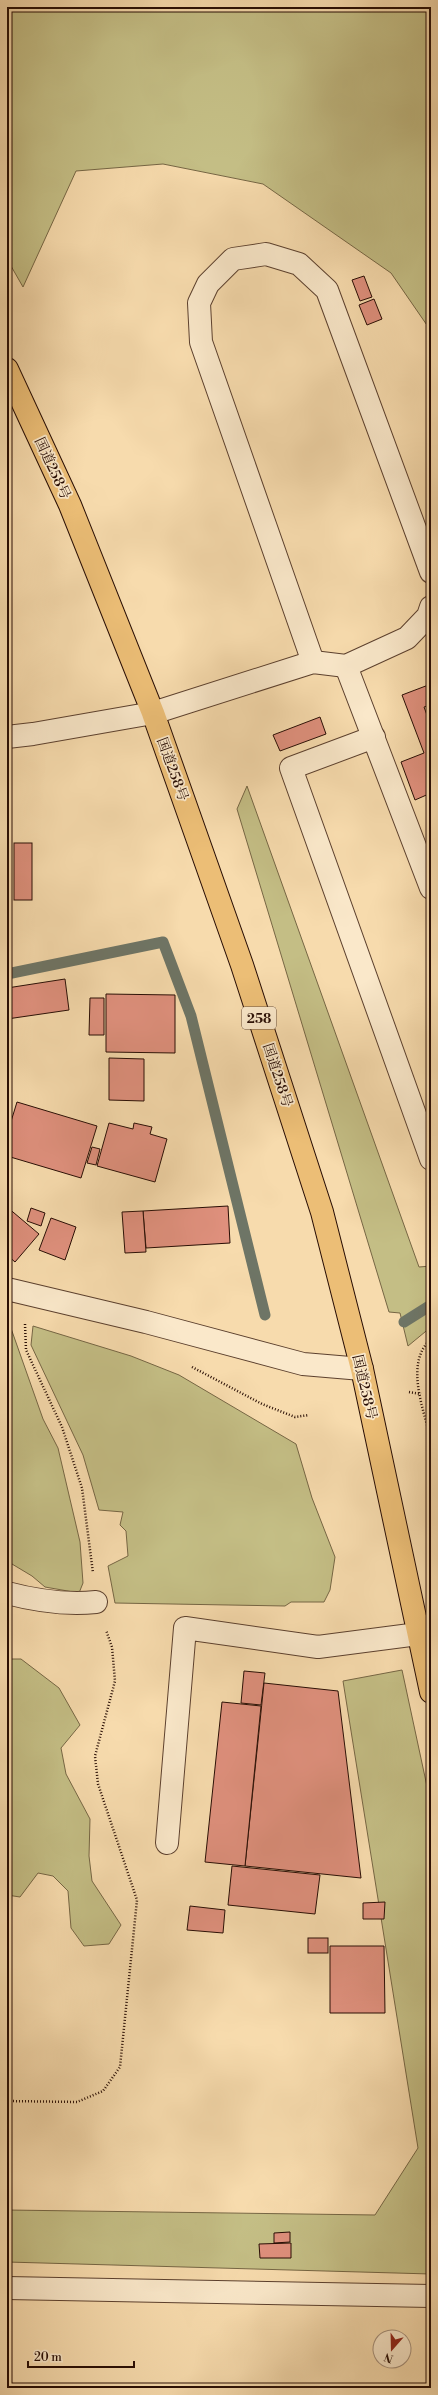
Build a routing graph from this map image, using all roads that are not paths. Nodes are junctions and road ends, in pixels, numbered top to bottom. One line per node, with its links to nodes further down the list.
1 (7, 369): 6 (highway, 国道258号 / 258)
2 (431, 572): 4 (street)
3 (431, 606): 5 (street)
4 (313, 662): 5 (street); 6 (street)
5 (346, 666): 8 (street)
6 (153, 713): 7 (street); 12 (highway, 国道258号 / 258)
7 (7, 737)
8 (374, 737): 9 (street); 10 (street)
9 (431, 888)
10 (431, 1159)
11 (7, 1289): 12 (street)
12 (362, 1369): 15 (highway, 国道258号 / 258)
13 (7, 1593): 14 (street)
14 (96, 1602)
15 (418, 1634): 16 (highway, 国道258号 / 258); 17 (street)
16 (431, 1692)
17 (167, 1843)
18 (7, 2288): 19 (street)
19 (431, 2296)

